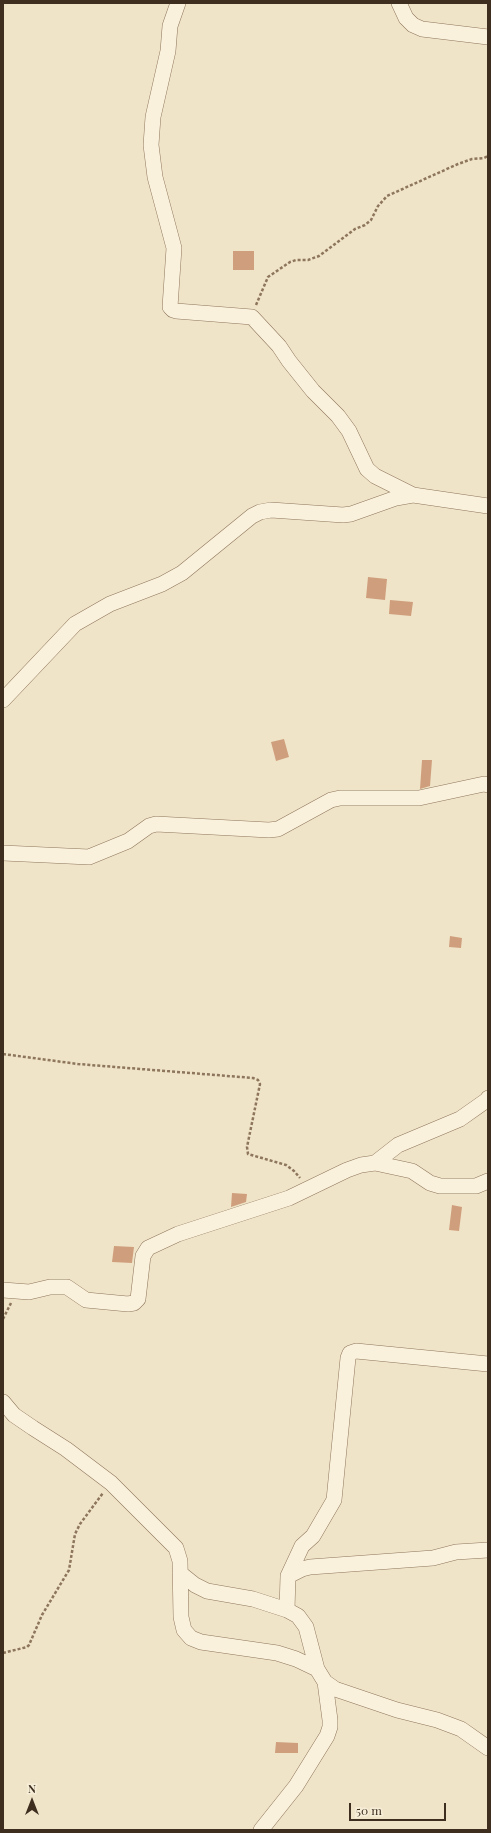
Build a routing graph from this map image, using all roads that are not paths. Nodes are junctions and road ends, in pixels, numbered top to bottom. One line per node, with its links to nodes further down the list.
1 (178, 3): 4 (street)
2 (399, 3): 3 (street)
3 (488, 37)
4 (413, 495): 5 (street); 6 (street)
5 (488, 506)
6 (3, 700)
7 (488, 785): 8 (street)
8 (3, 853)
9 (488, 1098): 10 (street)
10 (375, 1163): 11 (street); 12 (street)
11 (488, 1181)
12 (3, 1290)
13 (488, 1364): 17 (street)
14 (3, 1402): 16 (street)
15 (488, 1550): 17 (street)
16 (180, 1573): 18 (street); 19 (street)
17 (288, 1576): 18 (street)
18 (287, 1610): 19 (street)
19 (316, 1669): 20 (street)
20 (325, 1682): 21 (street); 22 (street)
21 (488, 1748)
22 (261, 1830)

